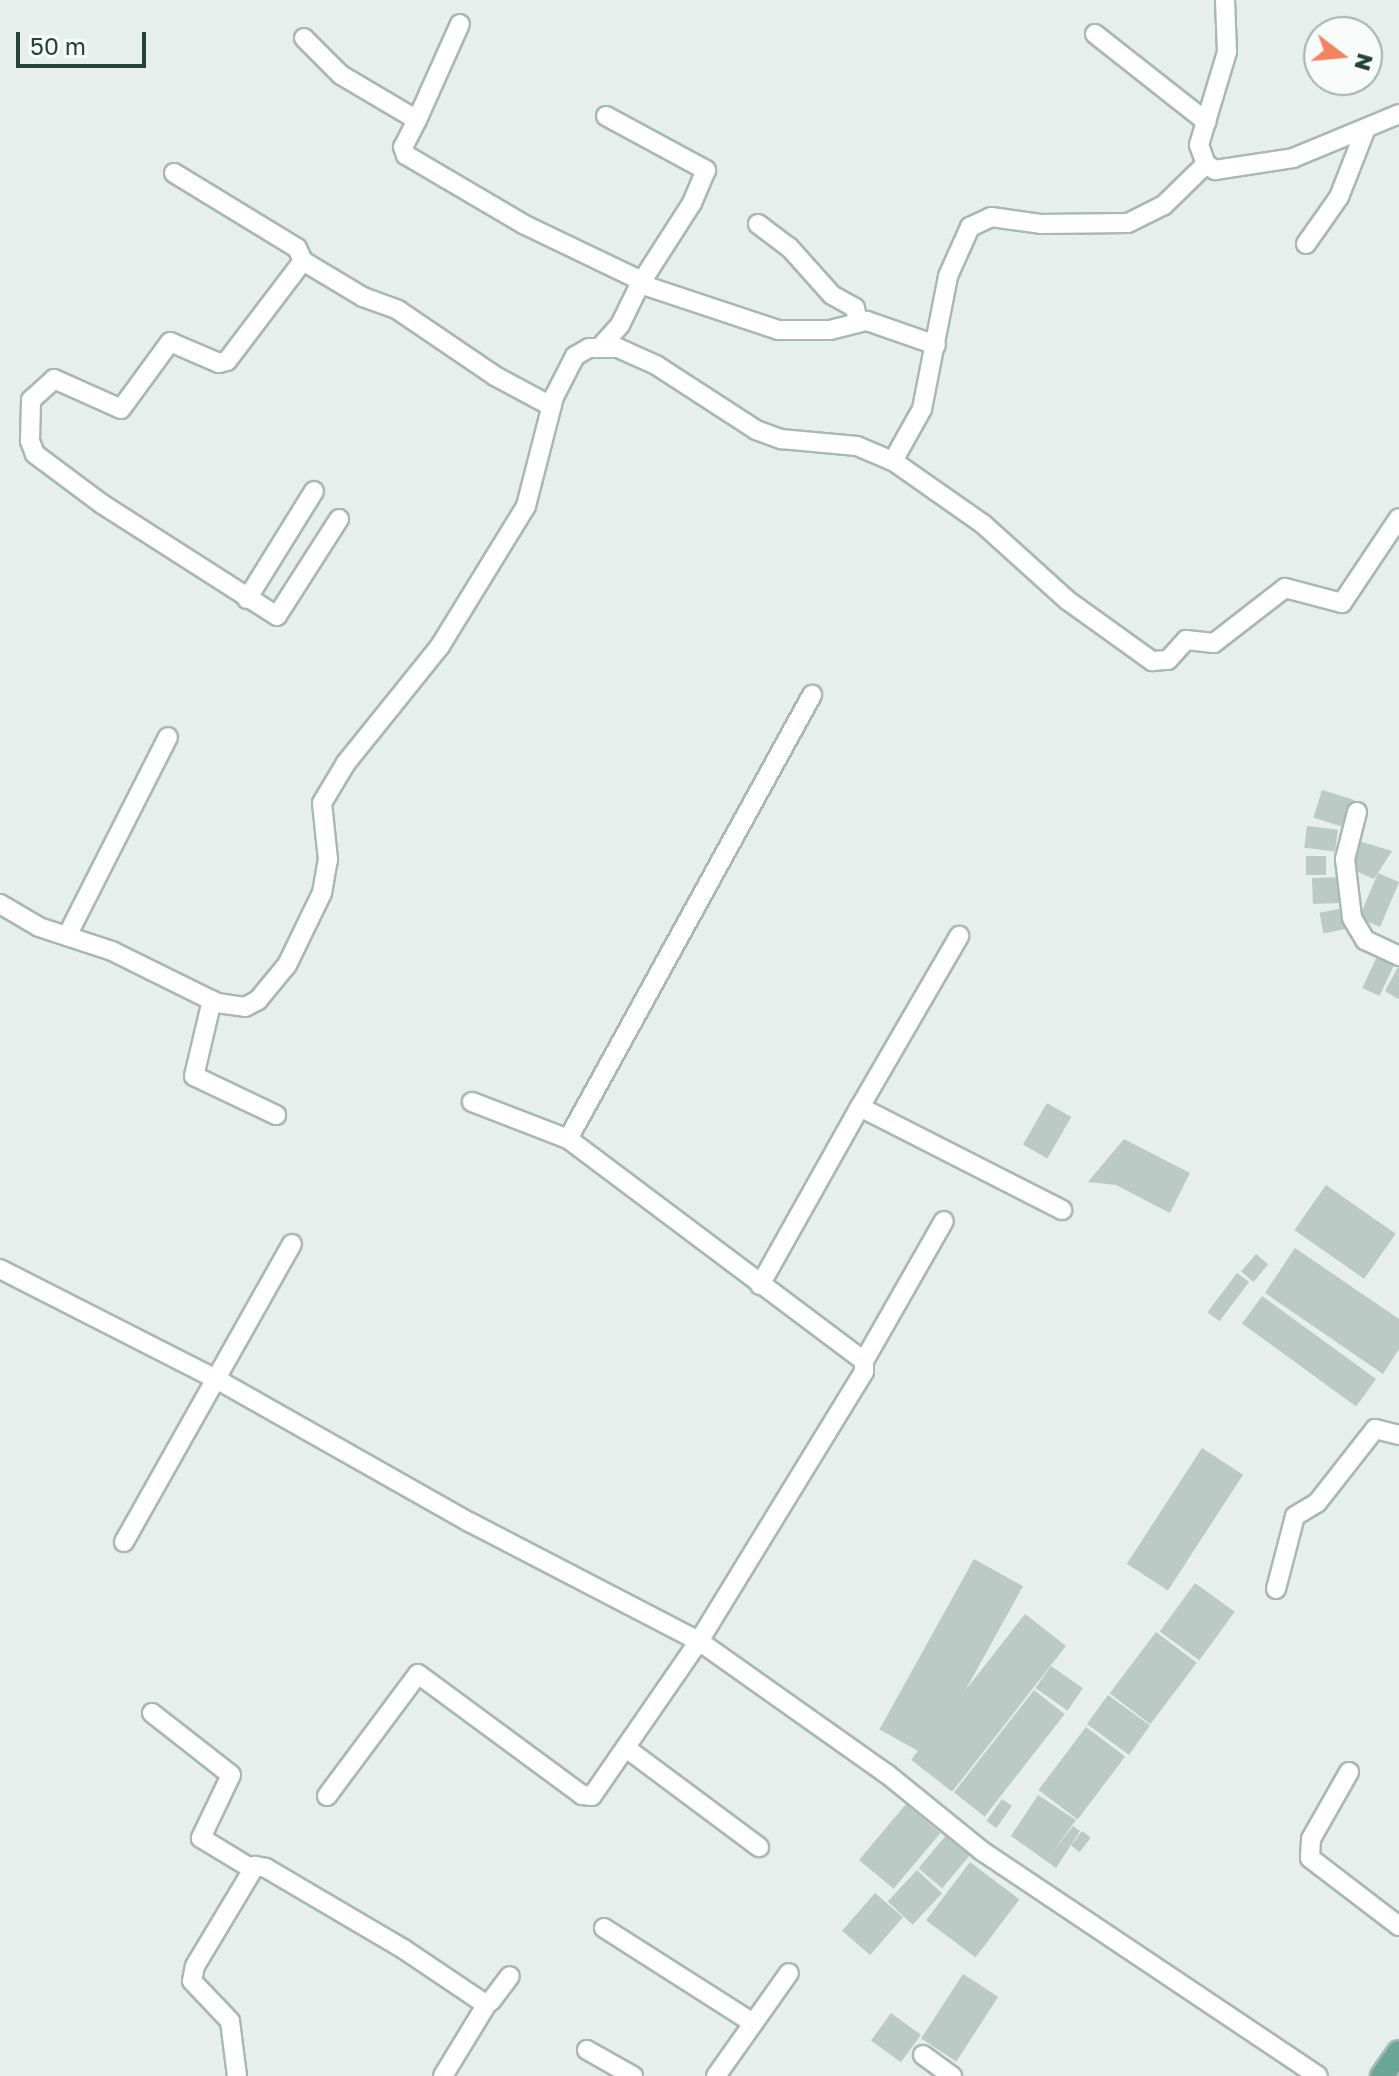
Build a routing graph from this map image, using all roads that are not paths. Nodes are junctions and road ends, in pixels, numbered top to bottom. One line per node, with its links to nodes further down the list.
1 (1225, 0): 8 (street)
2 (460, 24): 7 (street)
3 (1095, 34): 8 (street)
4 (304, 38): 7 (street)
5 (1399, 114): 9 (street)
6 (606, 116): 15 (street)
7 (417, 120): 15 (street)
8 (1207, 122): 10 (street)
9 (1366, 128): 10 (street); 13 (street)
10 (1206, 164): 18 (street)
11 (174, 173): 14 (street)
12 (758, 224): 16 (street)
13 (1306, 244)
14 (303, 261): 19 (street); 24 (street)
15 (641, 282): 16 (street); 17 (street)
16 (858, 322): 18 (street)
17 (602, 345): 19 (street); 20 (street)
18 (936, 345): 20 (street)
19 (551, 406): 32 (street)
20 (893, 461): 22 (street)
21 (314, 491): 24 (street)
22 (1399, 518)
23 (339, 519): 24 (street)
24 (247, 599)
25 (812, 695): 36 (street)
26 (168, 737): 29 (street)
27 (1357, 812): 31 (street)
28 (0, 904): 29 (street)
29 (67, 936): 32 (street)
30 (959, 936): 34 (street)
31 (1399, 956)
32 (212, 1000): 35 (street)
33 (472, 1102): 36 (street)
34 (860, 1107): 37 (street); 41 (street)
35 (276, 1115)
36 (568, 1139): 41 (street)
37 (1062, 1210)
38 (944, 1221): 42 (street)
39 (292, 1244): 43 (street)
40 (0, 1269): 43 (street)
41 (760, 1285): 42 (street)
42 (864, 1361): 47 (street)
43 (218, 1380): 45 (street); 47 (street)
44 (1399, 1435): 46 (street)
45 (124, 1542)
46 (1276, 1589)
47 (699, 1641): 49 (street); 68 (street)
48 (152, 1713): 53 (street)
49 (626, 1748): 51 (street); 52 (street)
50 (1349, 1772): 54 (street)
51 (327, 1796)
52 (759, 1847)
53 (252, 1869): 58 (street); 63 (street)
54 (1399, 1926)
55 (604, 1928): 59 (street)
56 (789, 1973): 59 (street)
57 (510, 1976): 58 (street)
58 (487, 2004): 64 (street)
59 (753, 2023): 66 (street)
60 (587, 2050): 65 (street)
61 (1399, 2052): 69 (main road)
62 (923, 2055): 67 (street)
63 (237, 2076)
64 (443, 2076)
65 (633, 2076)
66 (716, 2076)
67 (952, 2076)
68 (1318, 2076)
69 (1382, 2076)

